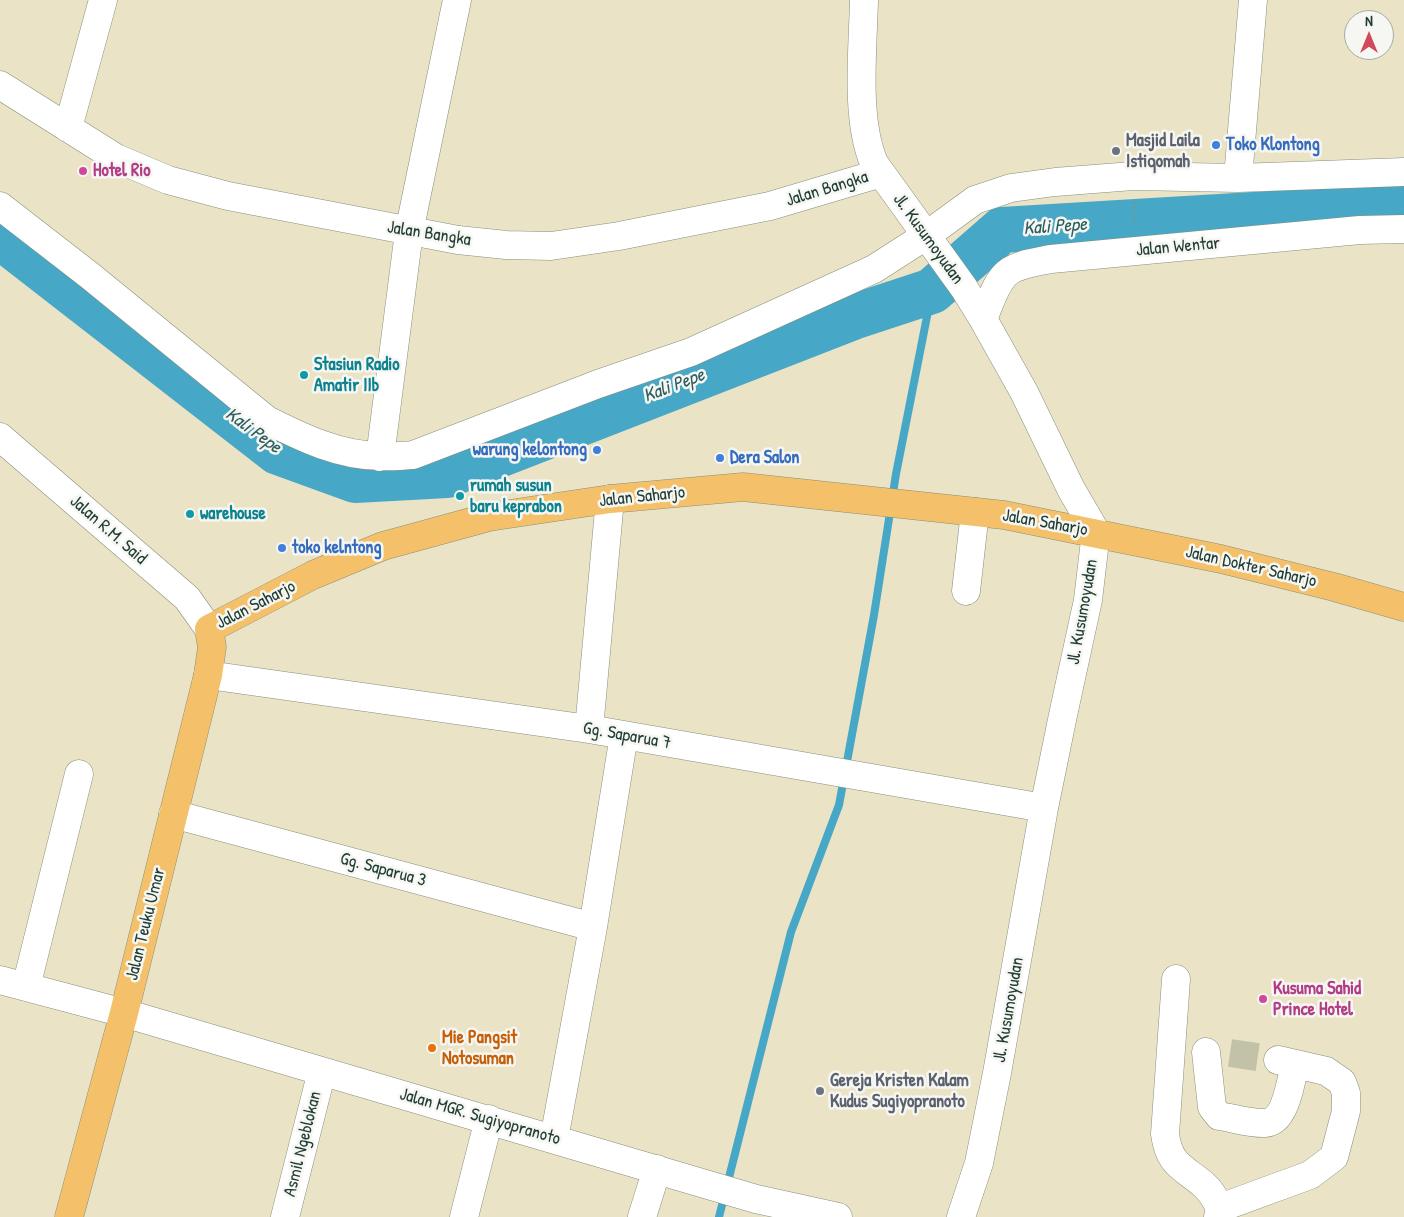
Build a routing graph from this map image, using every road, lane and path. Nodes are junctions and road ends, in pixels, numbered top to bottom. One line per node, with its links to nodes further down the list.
1 (103, 0): 6 (street)
2 (457, 0): 14 (street)
3 (864, 0): 8 (street, Jl. Kusumoyudan)
4 (1253, 0): 9 (street)
5 (0, 85): 6 (street, Jalan Bangka)
6 (68, 128): 14 (street, Jalan Bangka)
7 (1404, 172): 9 (street)
8 (880, 173): 14 (street, Jalan Bangka); 15 (street, Jl. Kusumoyudan)
9 (1238, 178): 15 (street)
10 (1134, 195): 12 (path)
11 (0, 206): 18 (street)
12 (1135, 228)
13 (1404, 229): 16 (street, Jalan Wentar)
14 (409, 232): 18 (street)
15 (930, 239): 16 (street, Jl. Kusumoyudan); 18 (street)
16 (983, 319): 21 (street, Jl. Kusumoyudan)
17 (0, 437): 24 (street, Jalan R.M. Said)
18 (380, 456)
19 (610, 500): 20 (main road, Jalan Saharjo); 24 (main road, Jalan Saharjo); 26 (street)
20 (975, 512): 21 (main road, Jalan Saharjo); 22 (street)
21 (1096, 532): 23 (main road, Jalan Dokter Saharjo); 29 (street, Jl. Kusumoyudan)
22 (966, 591)
23 (1404, 607)
24 (209, 629): 25 (main road, Jalan Teuku Umar)
25 (208, 675): 26 (street, Gg. Saparua 7); 30 (main road, Jalan Teuku Umar)
26 (589, 729): 27 (street, Gg. Saparua 7)
27 (624, 735): 29 (street, Gg. Saparua 7); 31 (street)
28 (79, 774): 33 (street)
29 (1044, 808): 47 (street, Jl. Kusumoyudan)
30 (173, 814): 31 (street, Gg. Saparua 3); 34 (main road, Jalan Teuku Umar)
31 (593, 927): 38 (street)
32 (1176, 979): 35 (street)
33 (13, 984): 34 (street, Jalan MGR. Sugiyopranoto)
34 (124, 1013): 36 (street, Jalan MGR. Sugiyopranoto); 42 (main road, Jalan Teuku Umar)
35 (1171, 1050): 41 (street); 41 (street)
36 (322, 1070): 37 (street, Jalan MGR. Sugiyopranoto); 43 (street, Asmil Ngeblokan)
37 (489, 1119): 38 (street, Jalan MGR. Sugiyopranoto); 44 (street)
38 (554, 1139): 39 (street, Jalan MGR. Sugiyopranoto)
39 (657, 1169): 40 (street, Jalan MGR. Sugiyopranoto); 45 (street)
40 (746, 1202): 46 (street, Jalan MGR. Sugiyopranoto)
41 (1220, 1212)
42 (69, 1217)
43 (285, 1217)
44 (464, 1217)
45 (642, 1217)
46 (838, 1217)
47 (961, 1217)

